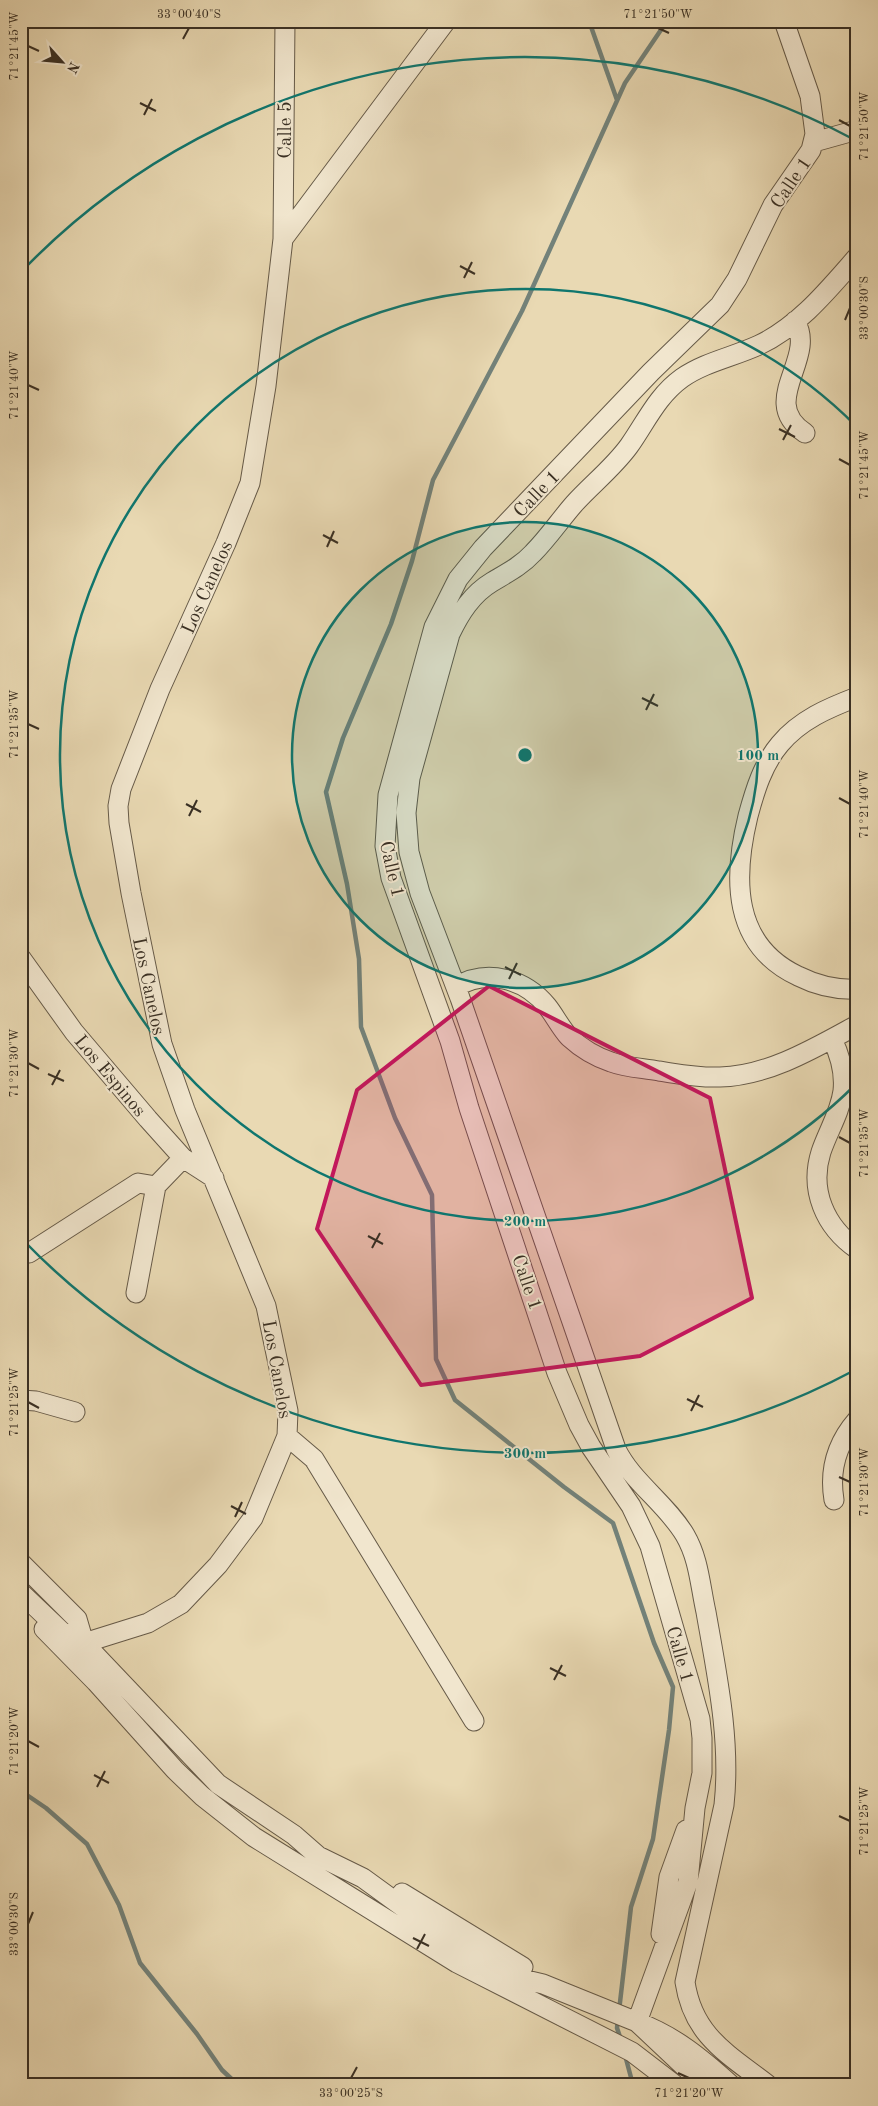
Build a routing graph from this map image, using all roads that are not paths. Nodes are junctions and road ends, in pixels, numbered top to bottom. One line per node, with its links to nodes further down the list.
1 (284, 21): 6 (street, Calle 5)
2 (446, 21): 6 (street)
3 (784, 21): 5 (street, Calle 1)
4 (857, 130): 5 (street)
5 (814, 142): 32 (street, Calle 1)
6 (283, 239): 17 (street, Los Canelos)
7 (857, 256): 8 (street)
8 (799, 318): 9 (street); 12 (street)
9 (805, 433)
10 (857, 698): 13 (street)
11 (21, 958): 16 (street, Los Espinos)
12 (456, 987): 15 (street); 36 (street)
13 (857, 989)
14 (857, 1025): 15 (street)
15 (832, 1039): 19 (street)
16 (183, 1158): 17 (street, Los Espinos); 18 (street)
17 (214, 1178): 25 (street, Los Canelos)
18 (156, 1186): 20 (street); 21 (street)
19 (857, 1249)
20 (29, 1253)
21 (136, 1294)
22 (21, 1400): 23 (street)
23 (74, 1412)
24 (857, 1420): 26 (street)
25 (287, 1436): 30 (street, Los Canelos); 31 (street)
26 (834, 1500)
27 (21, 1563): 30 (street)
28 (21, 1593): 30 (street)
29 (21, 1607): 33 (street)
30 (84, 1643): 32 (street)
31 (474, 1721)
32 (637, 2022): 34 (street); 35 (street)
33 (675, 2085)
34 (704, 2085)
35 (731, 2085)
36 (768, 2085)

